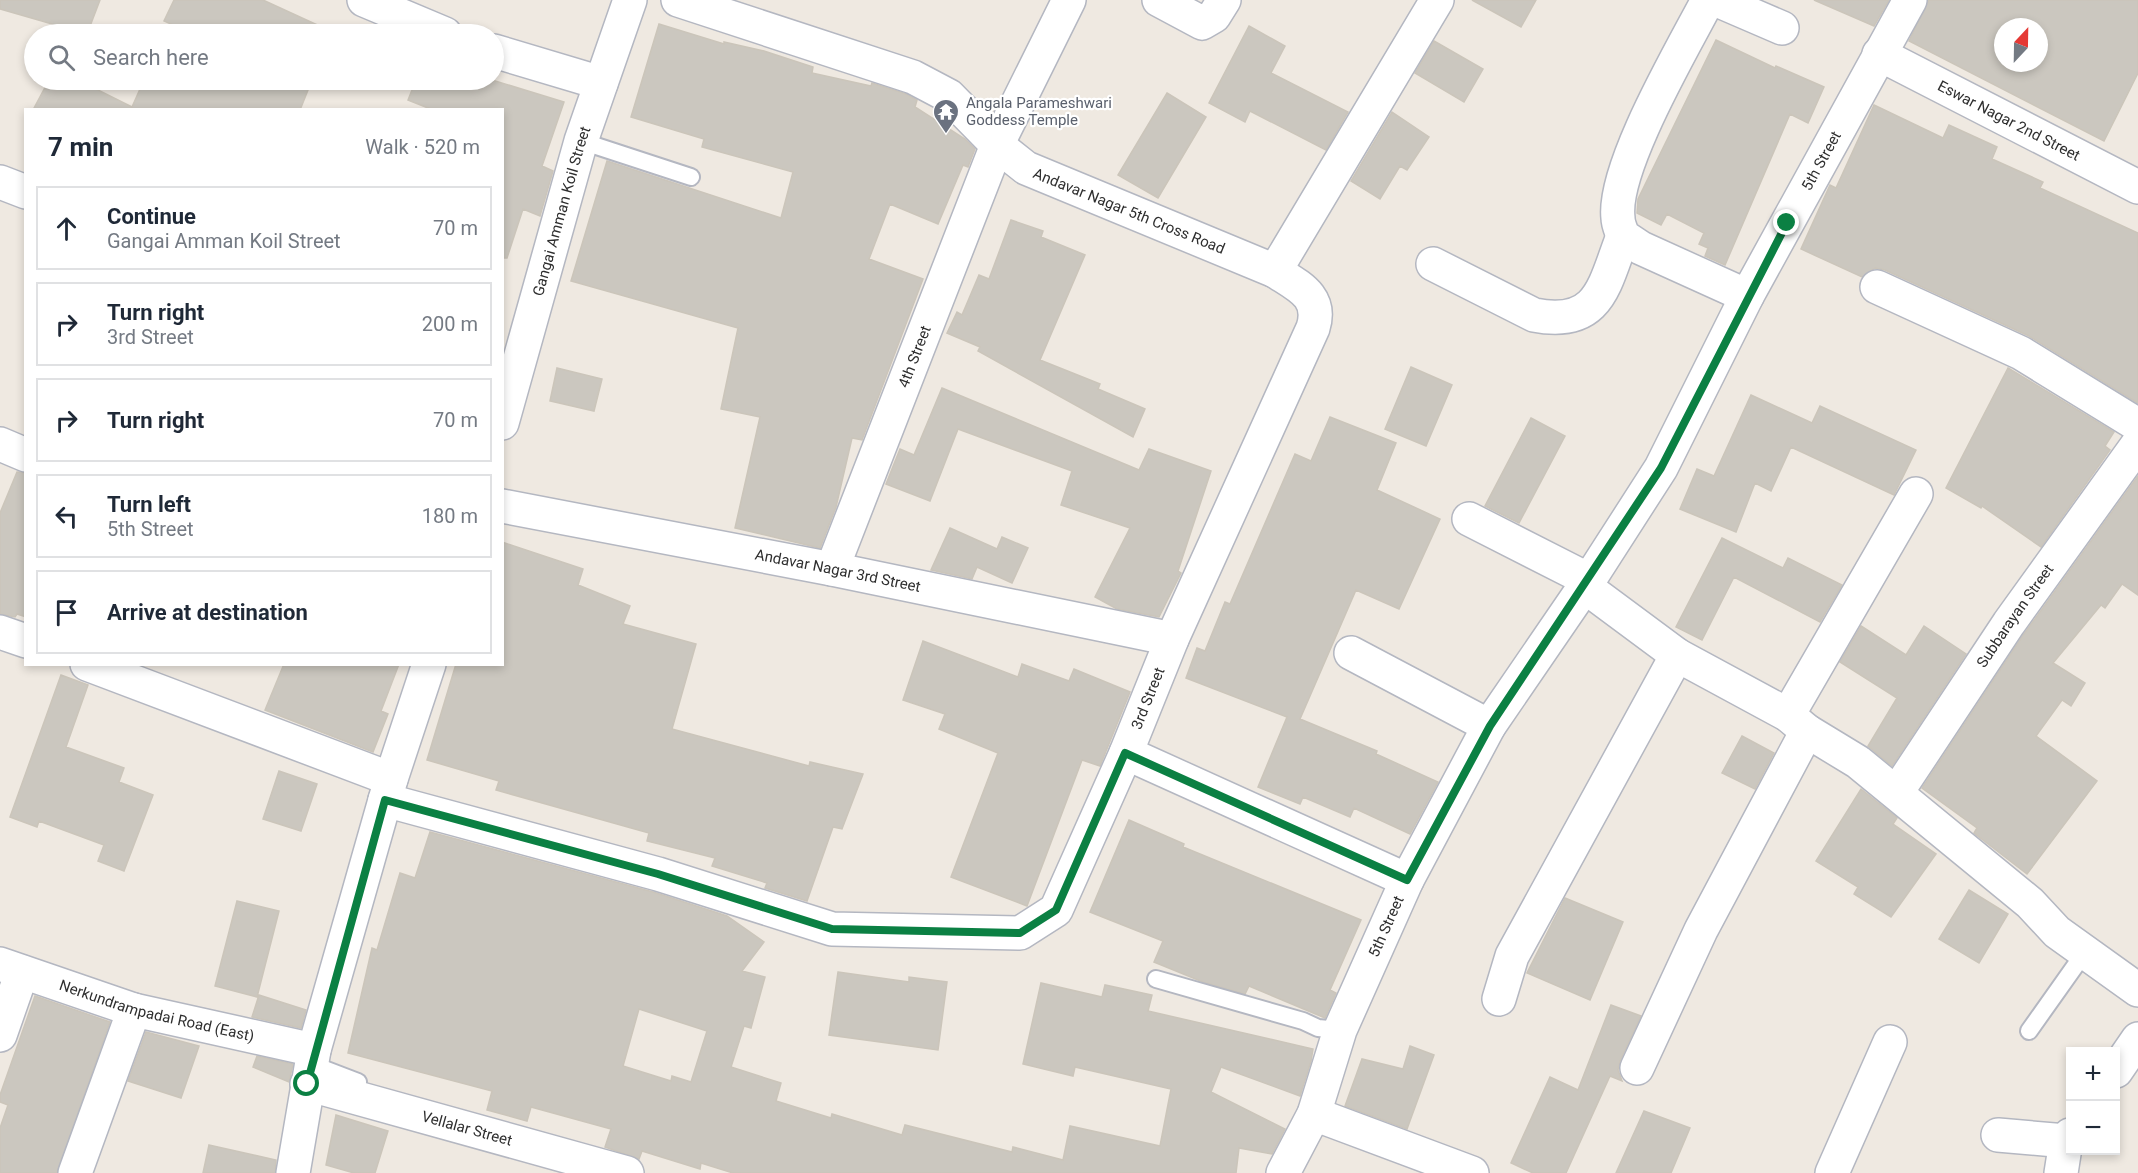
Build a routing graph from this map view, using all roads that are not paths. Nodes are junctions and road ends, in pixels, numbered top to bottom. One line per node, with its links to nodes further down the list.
1 (364, 0): 11 (street)
2 (630, 0): 15 (street, Gangai Amman Koil Street)
3 (678, 0): 17 (street, Andavar Nagar 5th Cross Road)
4 (1069, 0): 17 (street, 4th Street)
5 (1159, 0): 6 (street)
6 (1224, 0)
7 (1437, 0): 24 (street)
8 (1708, 0): 22 (street)
9 (1717, 0): 12 (street)
10 (1910, 0): 14 (street, 5th Street)
11 (421, 24)
12 (1782, 28)
13 (504, 54): 15 (street)
14 (1879, 54): 20 (street, Eswar Nagar 2nd Street); 26 (street, 5th Street)
15 (601, 83): 16 (street, Gangai Amman Koil Street)
16 (581, 141): 18 (lane); 28 (street, Gangai Amman Koil Street)
17 (997, 145): 24 (street, Andavar Nagar 5th Cross Road); 36 (street, 4th Street)
18 (691, 177)
19 (0, 182): 21 (street)
20 (2138, 187)
21 (24, 191)
22 (1623, 236): 23 (street); 26 (street)
23 (1433, 264)
24 (1275, 271): 27 (street, Andavar Nagar 5th Cross Road)
25 (1877, 287): 29 (street)
26 (1748, 296): 37 (street, 5th Street)
27 (1316, 310): 39 (street, 3rd Street)
28 (505, 405)
29 (2138, 425)
30 (0, 444): 31 (street)
31 (24, 454)
32 (2135, 455): 49 (street, Subbarayan Street)
33 (1916, 494): 45 (street)
34 (504, 506): 36 (street, Andavar Nagar 3rd Street)
35 (1469, 519): 37 (street)
36 (832, 569): 39 (street, Andavar Nagar 3rd Street)
37 (1587, 583): 42 (street); 46 (street, 5th Street)
38 (0, 632): 40 (street)
39 (1172, 639): 47 (street, 3rd Street)
40 (24, 640)
41 (1351, 652): 46 (street)
42 (1677, 655): 45 (street); 55 (street)
43 (92, 666): 48 (street, 3rd Street)
44 (428, 666): 48 (street)
45 (1798, 723): 49 (street); 64 (street)
46 (1490, 726): 50 (street, 5th Street)
47 (1125, 753): 48 (street, 3rd Street); 50 (street)
48 (388, 790): 63 (street)
49 (1897, 792): 51 (street)
50 (1407, 880): 57 (street, 5th Street)
51 (2085, 952): 54 (street); 58 (lane)
52 (11, 968): 56 (street, Nerkundrampadai Road (East)); 59 (street)
53 (1156, 979): 57 (lane)
54 (2138, 990)
55 (1499, 999)
56 (134, 1010): 63 (street, Nerkundrampadai Road (East)); 70 (street)
57 (1340, 1030): 65 (street, 5th Street)
58 (2029, 1031)
59 (0, 1035)
60 (2138, 1039): 62 (street)
61 (1890, 1042): 75 (street)
62 (2120, 1064)
63 (311, 1066): 66 (lane); 71 (street); 72 (street, Vellalar Street)
64 (1637, 1068)
65 (1314, 1114): 73 (street, 5th Street); 74 (street)
66 (470, 1116)
67 (1998, 1135): 68 (street)
68 (2066, 1138)
69 (2066, 1148): 76 (street)
70 (75, 1173)
71 (293, 1173)
72 (627, 1173)
73 (1283, 1173)
74 (1472, 1173)
75 (1832, 1173)
76 (2061, 1173)

